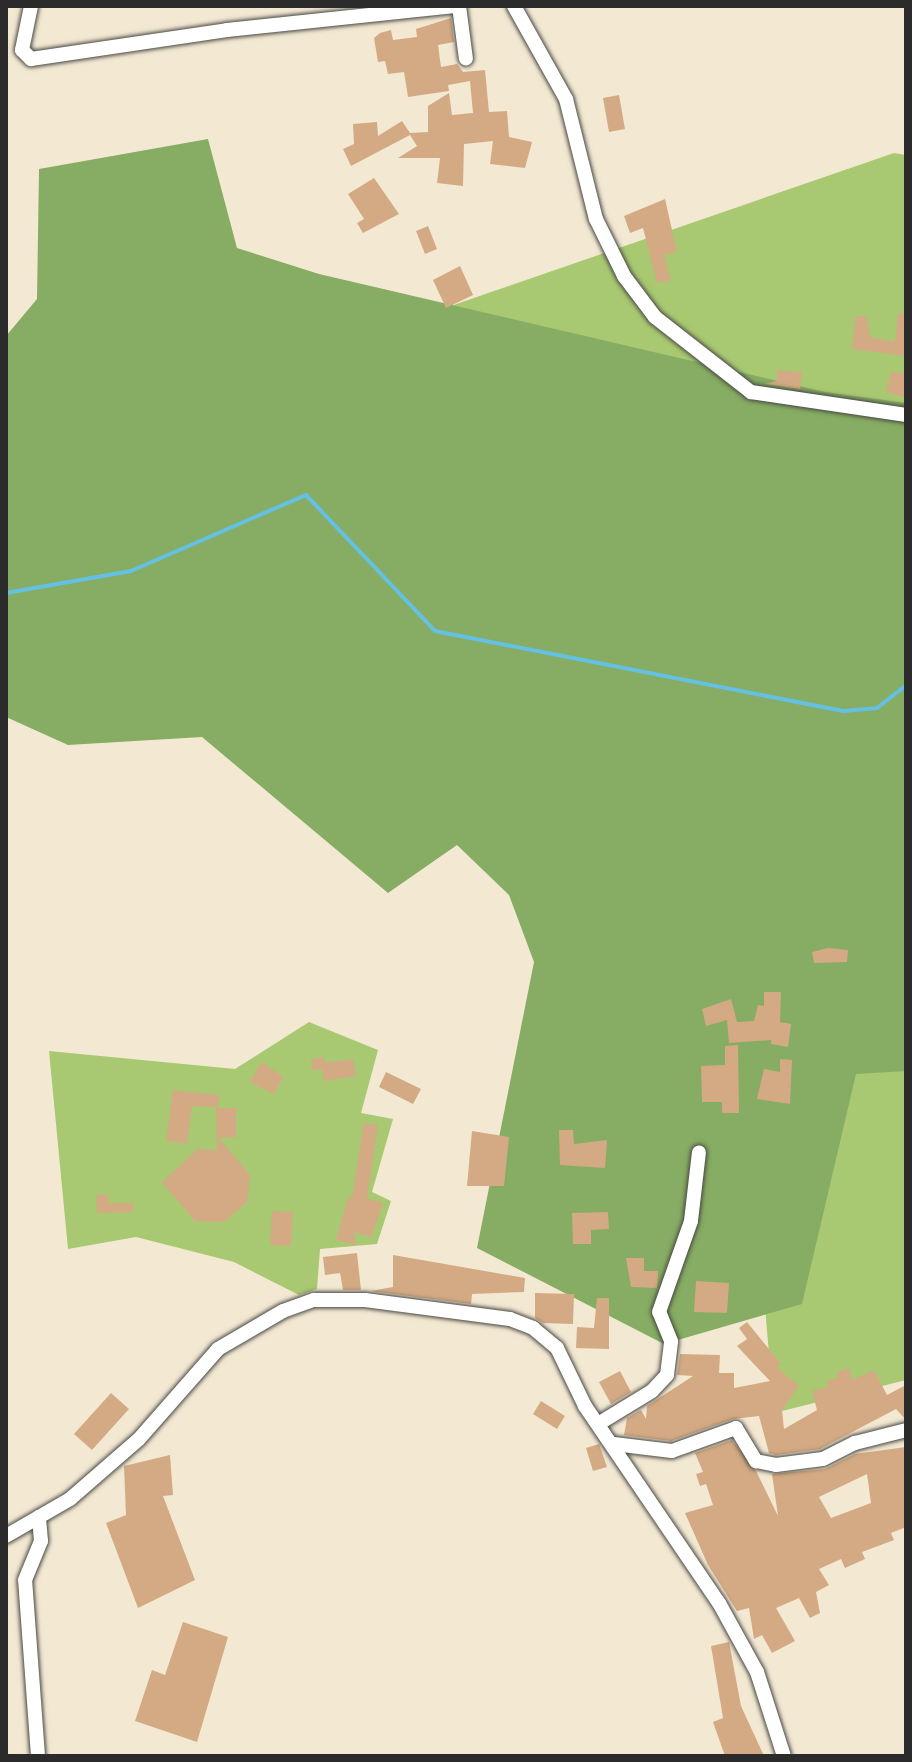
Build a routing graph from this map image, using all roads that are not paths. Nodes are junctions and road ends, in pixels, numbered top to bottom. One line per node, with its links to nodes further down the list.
1 (31, 6): 2 (street)
2 (457, 6): 4 (street)
3 (514, 6): 5 (street)
4 (466, 59)
5 (906, 415)
6 (699, 1152): 7 (street)
7 (598, 1424): 9 (street); 10 (street)
8 (906, 1430): 9 (street)
9 (614, 1444): 13 (street)
10 (39, 1517): 11 (street); 12 (street)
11 (13, 1533)
12 (38, 1756)
13 (784, 1756)

